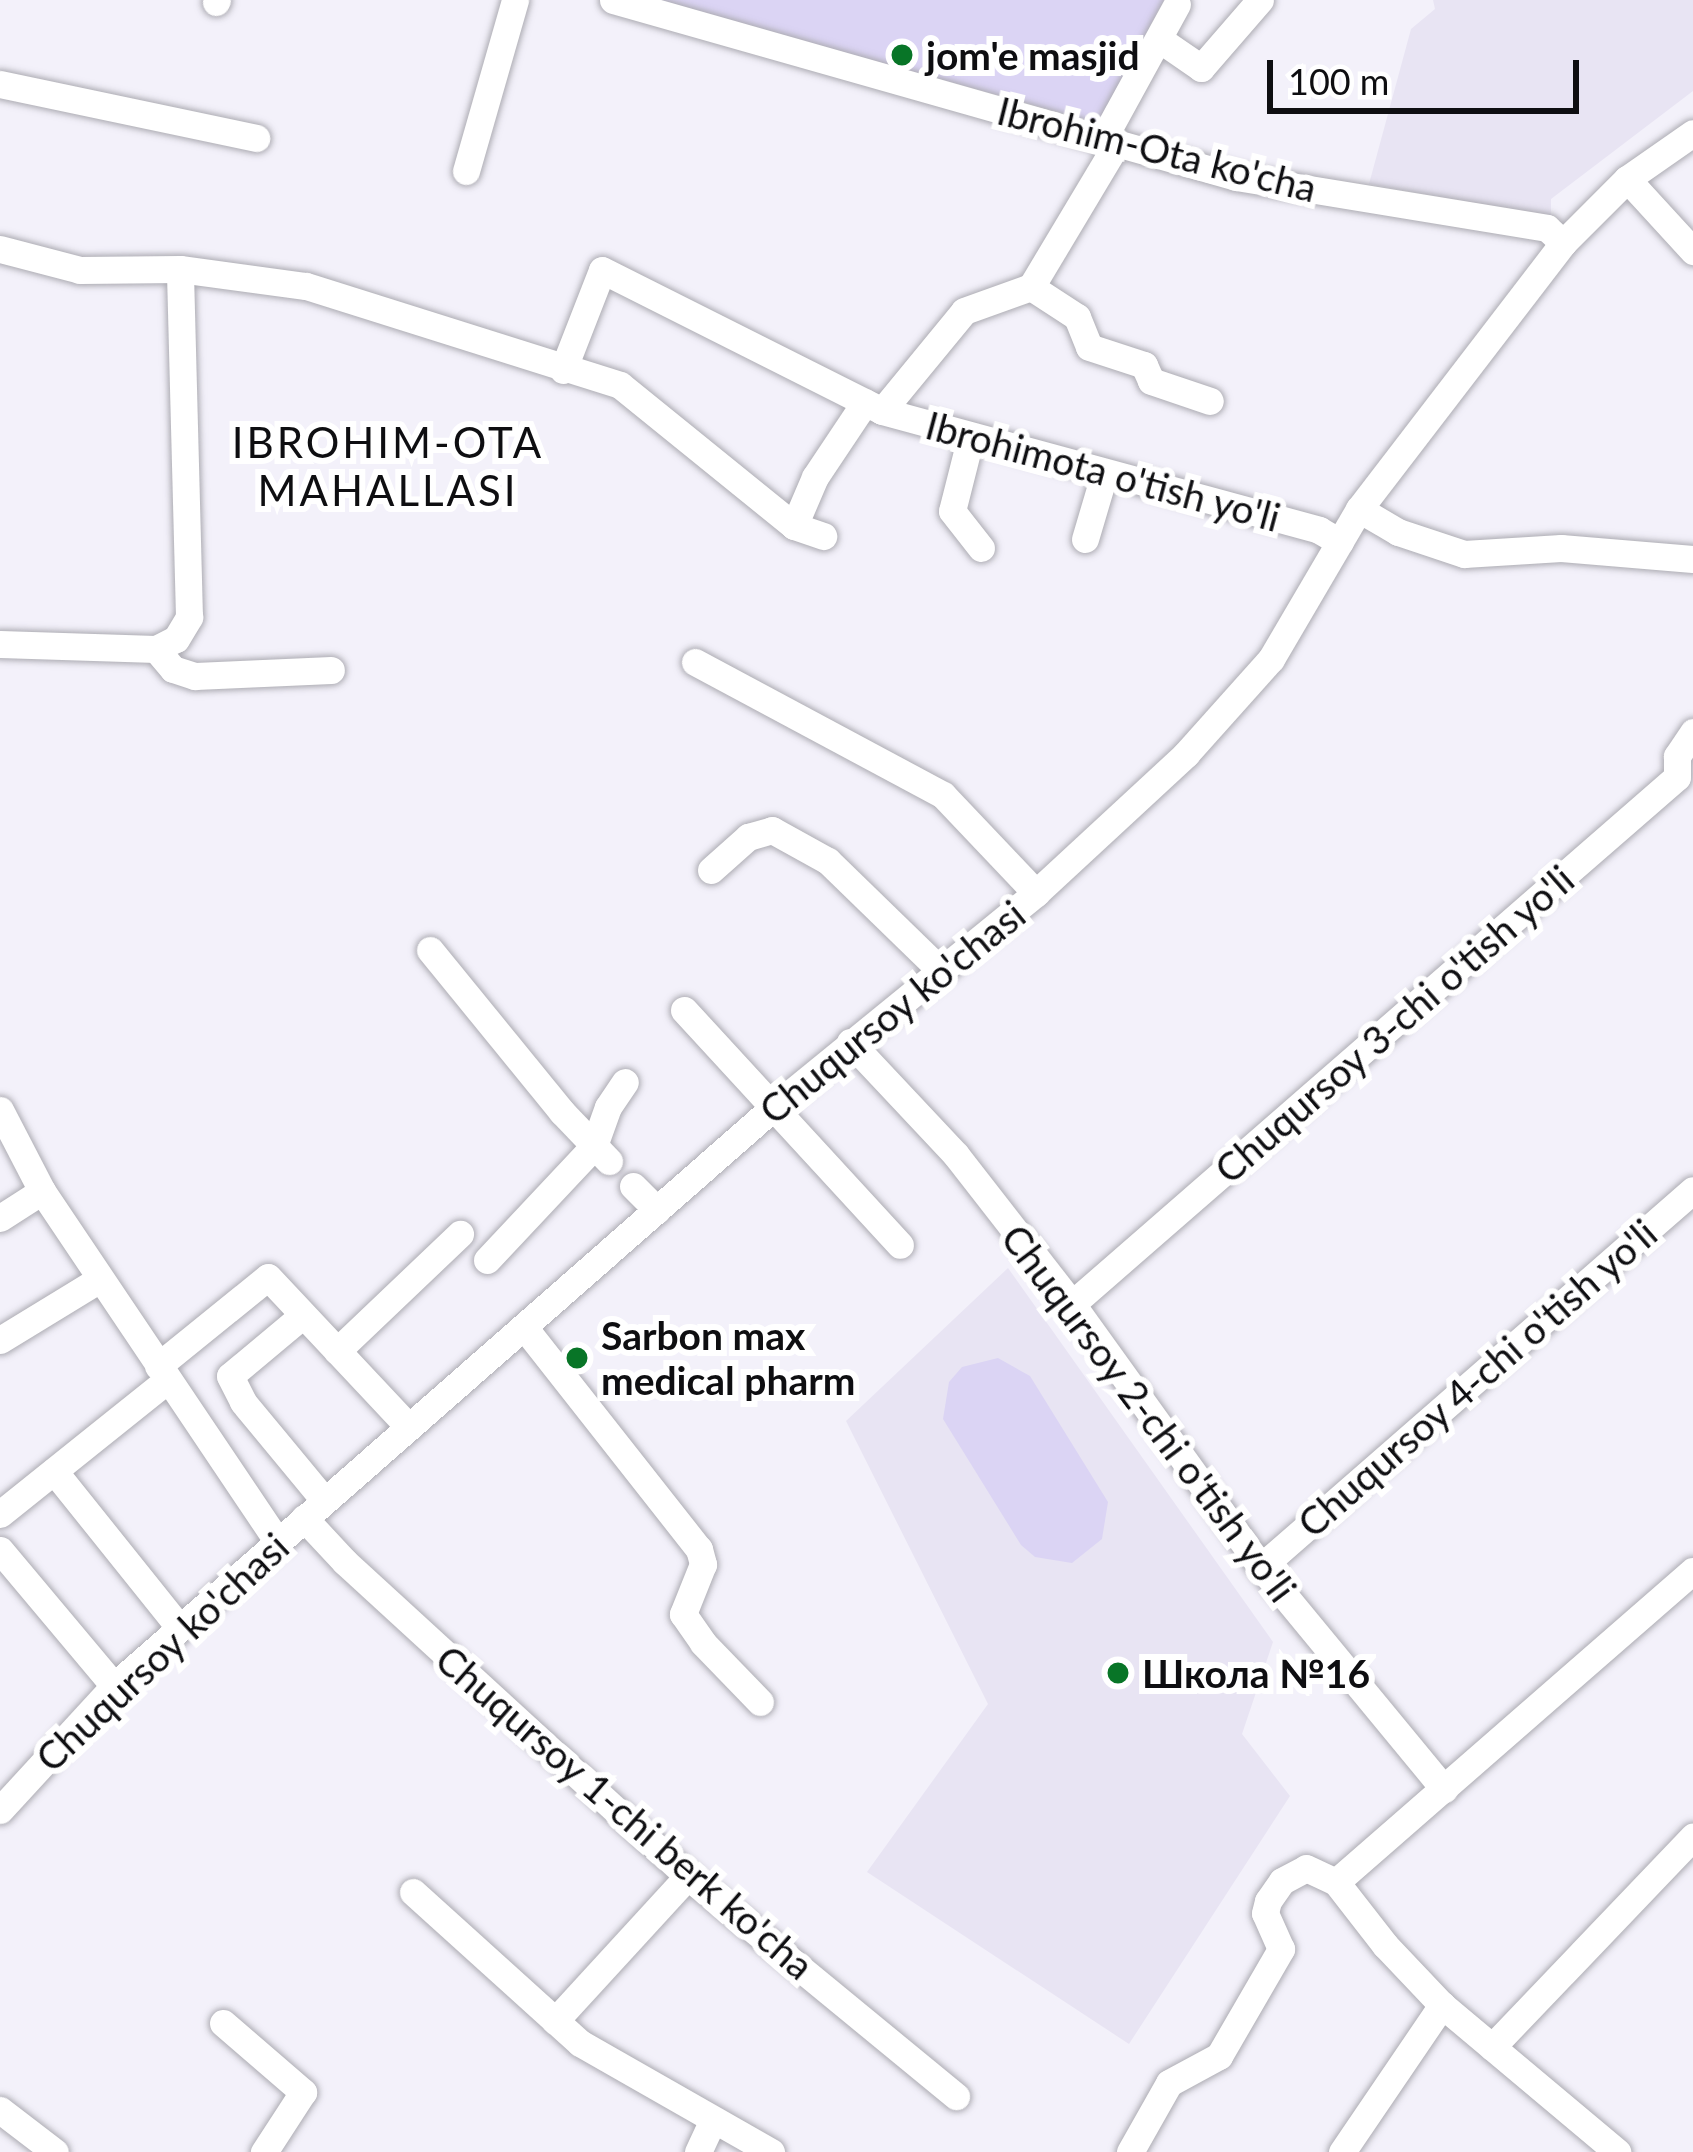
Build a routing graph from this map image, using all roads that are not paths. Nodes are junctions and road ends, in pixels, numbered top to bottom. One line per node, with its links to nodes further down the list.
1 (515, 0): 10 (street)
2 (1260, 0): 5 (street)
3 (627, 2): 9 (street, Ibrohim-Ota ko'cha)
4 (1178, 4): 5 (street)
5 (1160, 39): 9 (street)
6 (0, 84): 8 (street)
7 (1693, 133): 11 (street, Chuqursoy ko'chasi)
8 (256, 138)
9 (1109, 143): 12 (street, Ibrohim-Ota ko'cha); 16 (street)
10 (466, 171)
11 (1627, 179): 12 (street, Chuqursoy ko'chasi); 14 (street)
12 (1563, 243): 22 (street, Chuqursoy ko'chasi)
13 (0, 249): 15 (street)
14 (1693, 251)
15 (180, 268): 17 (street); 30 (street)
16 (1031, 286): 18 (street); 19 (street)
17 (563, 370): 19 (street, Ibrohimota o'tish yo'li); 23 (street)
18 (1210, 401)
19 (873, 406): 20 (street, Ibrohimota o'tish yo'li); 23 (street)
20 (971, 436): 21 (street, Ibrohimota o'tish yo'li); 27 (street)
21 (1104, 475): 25 (street); 26 (street, Ibrohimota o'tish yo'li)
22 (1359, 509): 26 (street, Chuqursoy ko'chasi); 28 (street)
23 (794, 526): 24 (street)
24 (823, 536)
25 (1085, 539)
26 (1340, 542): 36 (street, Chuqursoy ko'chasi)
27 (981, 548)
28 (1693, 559)
29 (0, 644): 30 (street)
30 (156, 650): 32 (street)
31 (695, 662): 36 (street)
32 (332, 670)
33 (1693, 732): 34 (street, Chuqursoy 3-chi o'tish yo'li)
34 (1685, 785): 54 (street, Chuqursoy 3-chi o'tish yo'li)
35 (711, 870): 38 (street)
36 (1036, 893): 38 (street, Chuqursoy ko'chasi)
37 (430, 950): 44 (street)
38 (940, 970): 40 (street, Chuqursoy ko'chasi)
39 (684, 1010): 42 (street)
40 (850, 1042): 42 (street, Chuqursoy ko'chasi); 54 (street, Chuqursoy 2-chi o'tish yo'li)
41 (625, 1082): 44 (street)
42 (776, 1106): 48 (street, Chuqursoy ko'chasi); 51 (street)
43 (0, 1114): 47 (street)
44 (602, 1154): 52 (street)
45 (633, 1186): 48 (street)
46 (1693, 1190): 66 (street, Chuqursoy 4-chi o'tish yo'li)
47 (42, 1191): 49 (street); 53 (street)
48 (657, 1210): 56 (street, Chuqursoy ko'chasi)
49 (0, 1218)
50 (460, 1234): 58 (street)
51 (900, 1245)
52 (487, 1260)
53 (100, 1279): 57 (street); 59 (street)
54 (1072, 1304): 66 (street, Chuqursoy 2-chi o'tish yo'li)
55 (303, 1315): 58 (street); 59 (street); 63 (street, Chuqursoy 1-chi berk ko'cha)
56 (524, 1327): 60 (street, Chuqursoy ko'chasi); 70 (street)
57 (0, 1340)
58 (337, 1351): 60 (street)
59 (162, 1373): 61 (street); 64 (street)
60 (409, 1426): 63 (street, Chuqursoy ko'chasi)
61 (54, 1471): 62 (street); 68 (street)
62 (4, 1502)
63 (314, 1509): 64 (street, Chuqursoy ko'chasi); 74 (street, Chuqursoy 1-chi berk ko'cha)
64 (277, 1541): 68 (street, Chuqursoy ko'chasi)
65 (0, 1550): 69 (street)
66 (1261, 1567): 71 (street, Chuqursoy 2-chi o'tish yo'li)
67 (1693, 1571): 71 (street)
68 (180, 1628): 69 (street, Chuqursoy ko'chasi)
69 (114, 1686): 72 (street, Chuqursoy ko'chasi)
70 (760, 1702)
71 (1444, 1789): 75 (street)
72 (0, 1810)
73 (1693, 1837): 80 (street)
74 (688, 1876): 78 (street); 81 (street, Chuqursoy 1-chi berk ko'cha)
75 (1336, 1882): 77 (street); 88 (street)
76 (413, 1892): 78 (street)
77 (1442, 2005): 80 (street); 89 (street)
78 (555, 2020): 83 (street)
79 (223, 2023): 85 (street)
80 (1492, 2047): 90 (street)
81 (956, 2096)
82 (0, 2110): 84 (street)
83 (712, 2120): 86 (street); 87 (street)
84 (55, 2152)
85 (263, 2152)
86 (698, 2152)
87 (771, 2152)
88 (1130, 2152)
89 (1342, 2152)
90 (1617, 2152)

